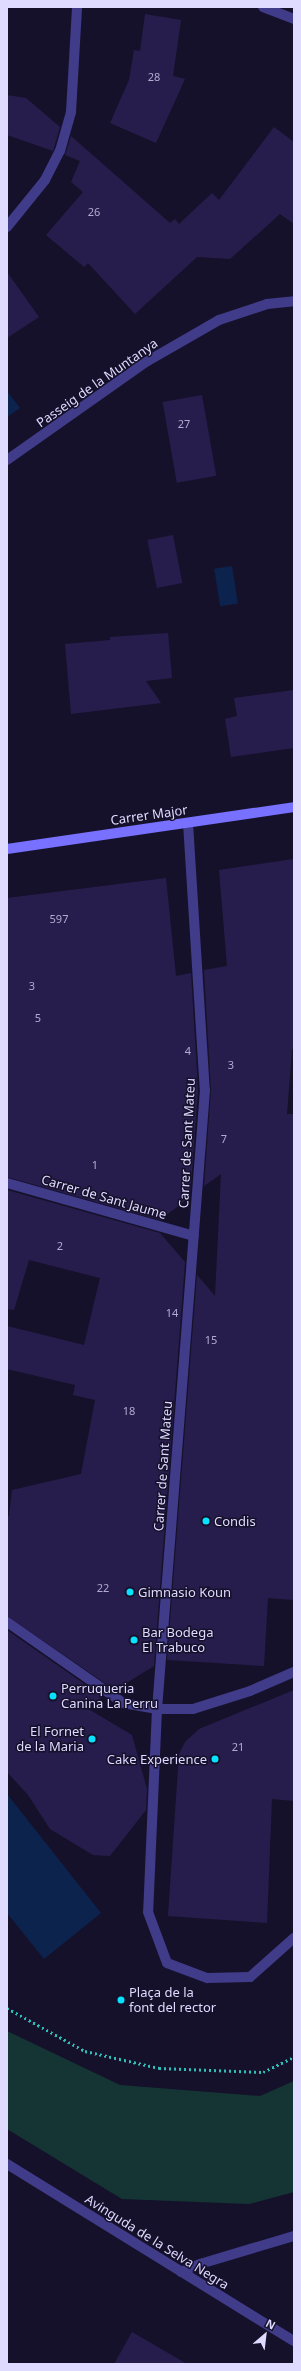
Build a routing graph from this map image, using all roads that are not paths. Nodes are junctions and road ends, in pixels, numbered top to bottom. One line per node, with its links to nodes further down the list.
1 (77, 7): 4 (street)
2 (263, 7): 3 (street)
3 (294, 19)
4 (7, 227)
5 (294, 301): 6 (street, Passeig de la Muntanya)
6 (7, 460)
7 (294, 807): 8 (street, Carrer Major)
8 (188, 823): 9 (street, Carrer Major); 11 (street, Carrer de Sant Mateu)
9 (7, 849)
10 (7, 1183): 11 (street, Carrer de Sant Jaume)
11 (194, 1236): 14 (street, Carrer de Sant Mateu)
12 (7, 1622): 14 (street)
13 (294, 1672): 14 (street)
14 (157, 1708): 15 (street, Carrer de Sant Mateu)
15 (294, 1938)
16 (7, 2164): 18 (street, Avinguda de la Selva Negra)
17 (294, 2236): 18 (street)
18 (181, 2272): 19 (street, Avinguda de la Selva Negra)
19 (294, 2341)

